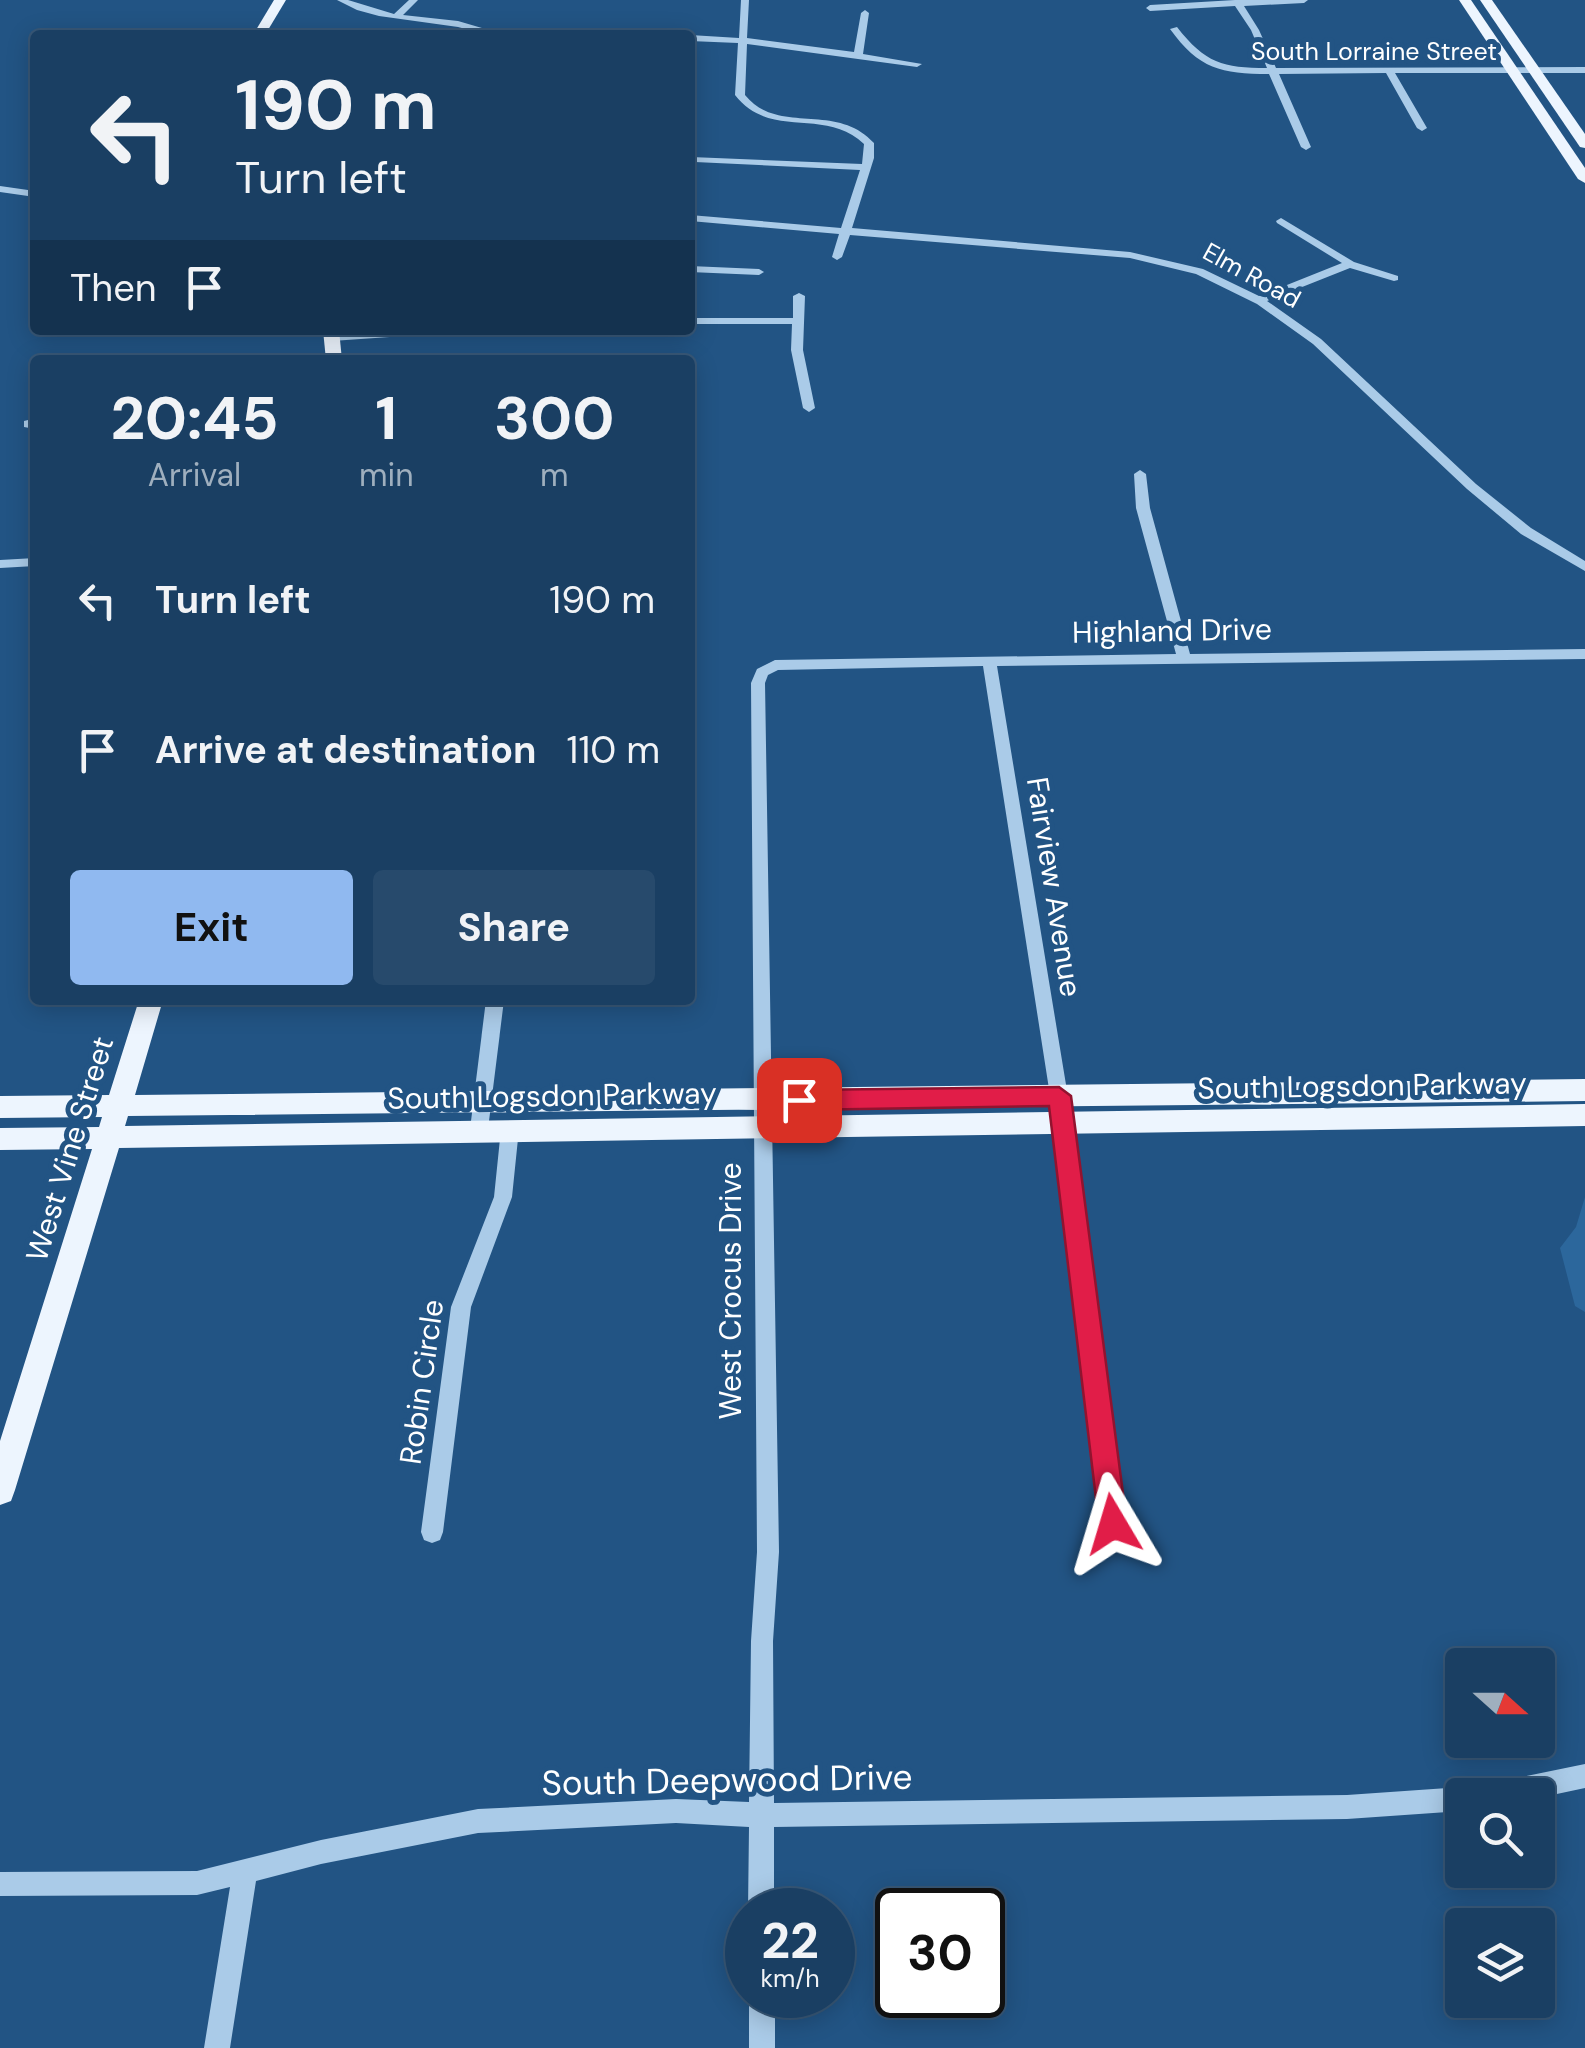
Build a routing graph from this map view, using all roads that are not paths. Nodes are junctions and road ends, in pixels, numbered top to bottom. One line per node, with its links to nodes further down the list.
1 (280, 0): 13 (main road)
2 (342, 0): 11 (street)
3 (414, 0): 11 (street)
4 (745, 0): 16 (street)
5 (1304, 0): 8 (street)
6 (1465, 0): 20 (main road)
7 (1486, 0): 23 (main road)
8 (1237, 2): 9 (street); 19 (street)
9 (1150, 8)
10 (865, 13): 17 (street)
11 (396, 17): 14 (street)
12 (1174, 29): 19 (street, South Lorraine Street)
13 (262, 30)
14 (481, 30)
15 (695, 38): 16 (street)
16 (743, 40): 17 (street); 28 (street)
17 (858, 55): 18 (street)
18 (918, 64)
19 (1273, 70): 22 (street, South Lorraine Street); 26 (street)
20 (1512, 70): 22 (street, South Lorraine Street); 23 (street, South Lorraine Street); 29 (main road)
21 (1585, 70): 23 (street, South Lorraine Street)
22 (1389, 71): 24 (street)
23 (1534, 71): 25 (main road)
24 (1422, 128)
25 (1585, 144)
26 (1306, 146)
27 (695, 158): 28 (street)
28 (866, 167): 34 (street)
29 (1585, 179)
30 (2, 190): 31 (street)
31 (30, 193)
32 (695, 218): 34 (street, Elm Road)
33 (1280, 221): 36 (street)
34 (844, 231): 35 (street); 41 (street, Elm Road)
35 (836, 258)
36 (1350, 264): 39 (street); 41 (street)
37 (695, 269): 38 (street)
38 (760, 272)
39 (1394, 278)
40 (799, 296): 43 (street)
41 (1257, 301): 48 (street, Elm Road)
42 (695, 321): 43 (street)
43 (797, 321): 44 (street)
44 (809, 408)
45 (1140, 474): 50 (street)
46 (30, 562): 47 (street)
47 (0, 564)
48 (1585, 568)
49 (1585, 654): 50 (street, Highland Drive)
50 (1184, 659): 51 (street, Highland Drive)
51 (989, 662): 52 (street, Highland Drive); 59 (street, Fairview Avenue)
52 (762, 672): 60 (street, West Crocus Drive)
53 (148, 1005): 58 (main road, West Vine Street)
54 (494, 1005): 62 (street)
55 (1364, 1090): 56 (main road, South Logsdon Parkway); 59 (main road, South Logsdon Parkway); 63 (street)
56 (1585, 1090)
57 (0, 1106): 58 (main road, South Logsdon Parkway)
58 (117, 1107): 62 (main road, South Logsdon Parkway); 65 (main road, West Vine Street)
59 (1061, 1109): 60 (main road, South Logsdon Parkway); 63 (main road, South Logsdon Parkway); 68 (street, Fairview Avenue)
60 (762, 1112): 62 (main road, South Logsdon Parkway); 64 (main road, South Logsdon Parkway); 73 (street, West Crocus Drive)
61 (1585, 1115): 63 (main road, South Logsdon Parkway)
62 (480, 1116): 64 (main road, South Logsdon Parkway); 65 (main road, South Logsdon Parkway)
63 (1374, 1118)
64 (510, 1129): 69 (street, Robin Circle)
65 (108, 1137): 66 (main road, South Logsdon Parkway); 67 (main road, West Vine Street)
66 (0, 1139)
67 (0, 1490)
68 (1113, 1524)
69 (432, 1532)
70 (1585, 1776): 71 (street)
71 (1555, 1782)
72 (1445, 1800): 73 (street, South Deepwood Drive)
73 (760, 1814): 74 (street, South Deepwood Drive); 76 (street, West Crocus Drive)
74 (244, 1872): 75 (street, South Deepwood Drive); 78 (street)
75 (0, 1884)
76 (761, 1888)
77 (762, 2018): 79 (street)
78 (218, 2048)
79 (762, 2048)

